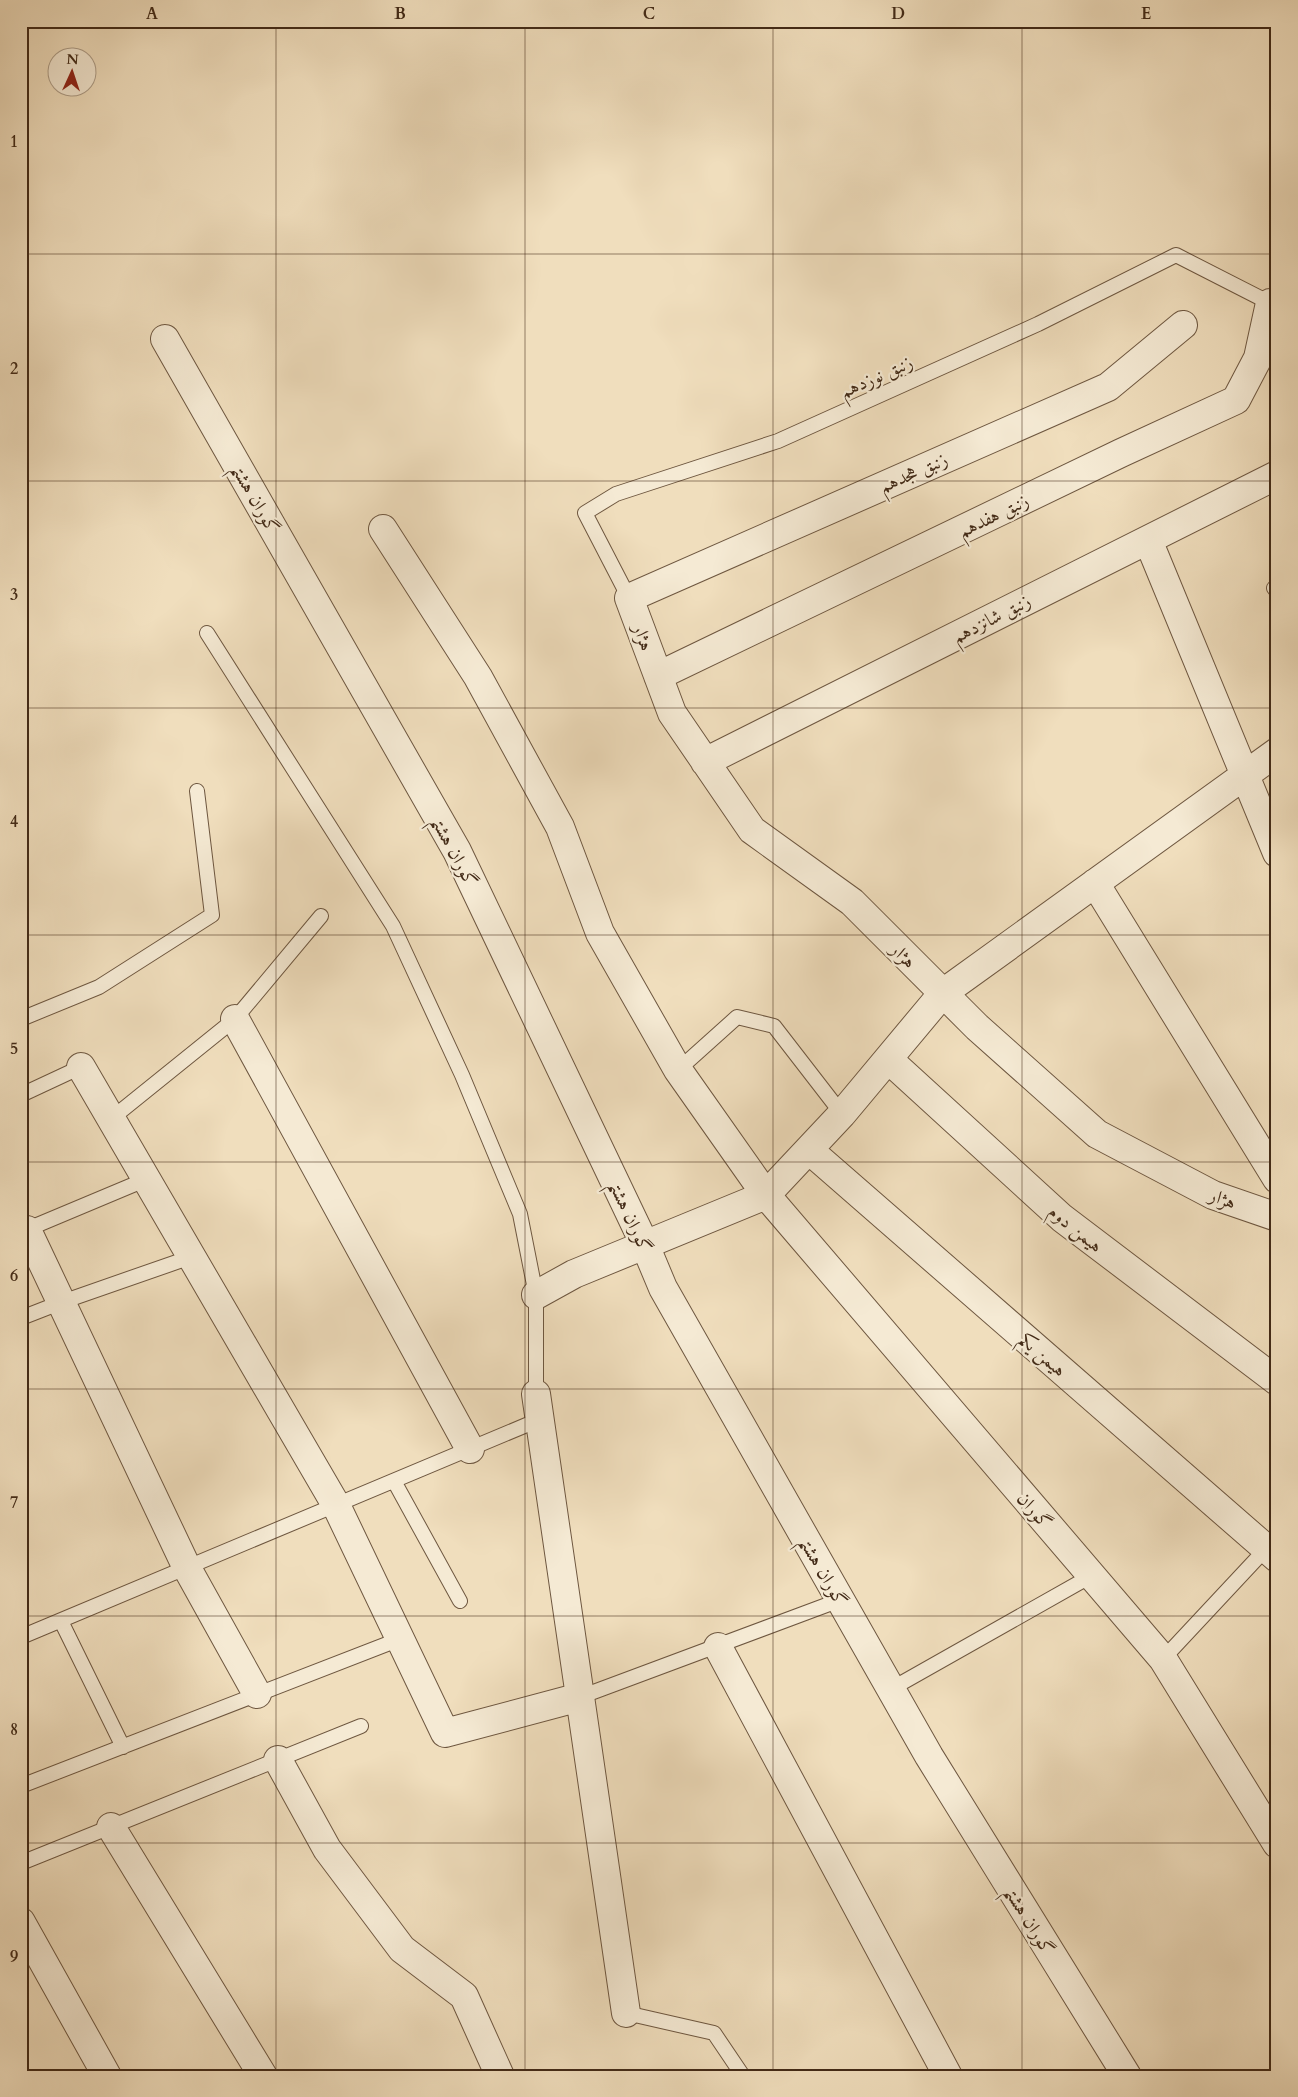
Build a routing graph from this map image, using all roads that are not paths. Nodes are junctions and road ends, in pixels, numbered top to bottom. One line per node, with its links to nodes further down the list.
1 (1274, 305): 9 (lane, زنبق نوزدهم); 11 (street, زنبق هفدهم)
2 (1183, 325): 9 (street, زنبق هجدهم)
3 (165, 339): 34 (street, گوران هشتم)
4 (1277, 475): 6 (street, زنبق شانزدهم)
5 (383, 529): 24 (street, گوران)
6 (1148, 540): 13 (street, زنبق شانزدهم); 14 (street)
7 (1277, 587): 8 (lane)
8 (1277, 592)
9 (629, 598): 11 (street, هژار)
10 (206, 633): 36 (lane)
11 (658, 676): 13 (street, هژار)
12 (1277, 752): 14 (street)
13 (705, 762): 19 (street, هژار)
14 (1245, 775): 16 (street); 17 (street)
15 (197, 791): 20 (lane)
16 (1277, 853)
17 (1095, 883): 19 (street); 30 (street)
18 (321, 916): 21 (lane)
19 (943, 993): 22 (street); 32 (street, هژار)
20 (21, 1019)
21 (235, 1019): 27 (lane); 41 (street)
22 (888, 1059): 26 (street); 39 (street, هیمن دوم)
23 (81, 1067): 25 (lane); 27 (street)
24 (678, 1070): 26 (lane); 31 (street, گوران)
25 (21, 1094)
26 (842, 1114): 28 (street)
27 (111, 1119): 29 (street)
28 (809, 1150): 31 (street); 44 (street, هیمن یکم)
29 (146, 1179): 33 (lane); 35 (street)
30 (1277, 1180)
31 (766, 1195): 34 (street); 46 (street, گوران)
32 (1277, 1217)
33 (24, 1231): 37 (street)
34 (645, 1245): 36 (street); 47 (street, گوران هشتم)
35 (191, 1257): 37 (lane); 43 (street)
36 (536, 1295): 40 (lane)
37 (62, 1302): 38 (lane); 45 (street)
38 (21, 1318)
39 (1277, 1381)
40 (536, 1394): 41 (lane); 56 (street)
41 (470, 1449): 42 (lane)
42 (394, 1481): 43 (lane); 48 (lane)
43 (336, 1505): 45 (lane); 51 (street)
44 (1273, 1548): 53 (lane)
45 (187, 1568): 49 (lane); 55 (street)
46 (1091, 1576): 53 (street, گوران); 54 (lane)
47 (840, 1600): 52 (lane); 54 (street, گوران هشتم)
48 (460, 1601)
49 (61, 1621): 50 (lane); 58 (lane)
50 (21, 1637)
51 (400, 1639): 55 (lane); 56 (street)
52 (718, 1647): 56 (lane); 70 (street)
53 (1163, 1659): 62 (street, گوران)
54 (891, 1690): 71 (street, گوران هشتم)
55 (256, 1694): 58 (lane)
56 (580, 1697): 65 (street)
57 (361, 1726): 59 (lane)
58 (123, 1747): 60 (lane)
59 (278, 1760): 61 (lane); 68 (street)
60 (21, 1786)
61 (111, 1826): 63 (lane); 67 (street)
62 (1277, 1844)
63 (21, 1863)
64 (21, 1922): 66 (street)
65 (626, 2013): 69 (lane)
66 (107, 2076)
67 (262, 2076)
68 (500, 2076)
69 (742, 2076)
70 (948, 2076)
71 (1127, 2076)

